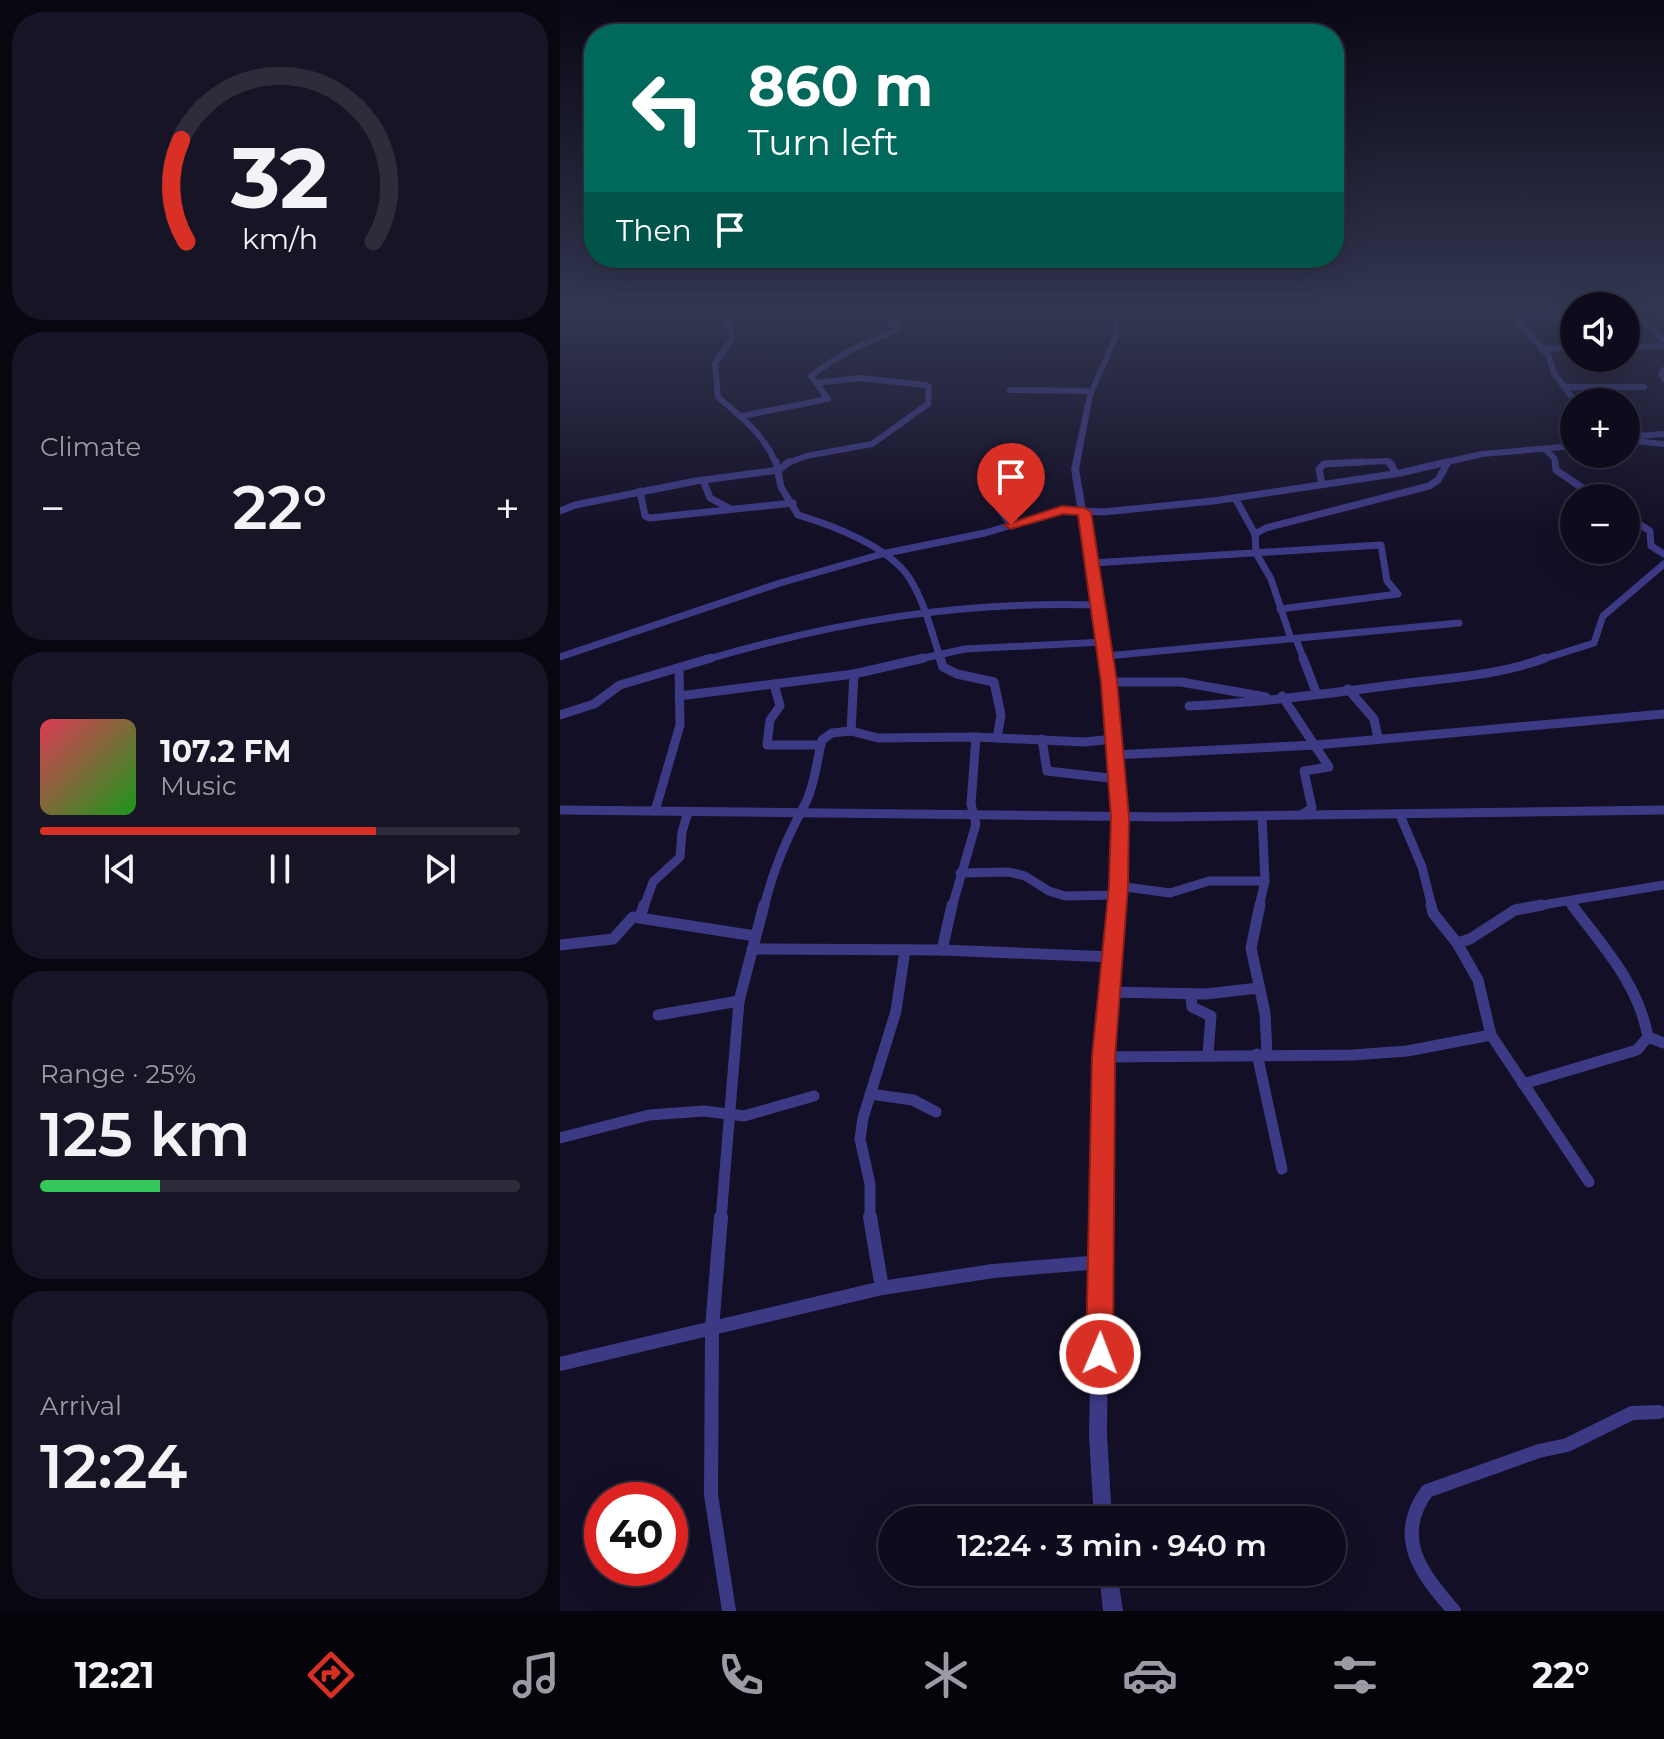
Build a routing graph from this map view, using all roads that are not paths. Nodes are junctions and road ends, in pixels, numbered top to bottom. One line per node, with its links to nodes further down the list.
1 (716, 383): 10 (street)
2 (816, 383): 10 (street)
3 (915, 383): 18 (street)
4 (1095, 383): 9 (street)
5 (1562, 383): 6 (street)
6 (1564, 387): 7 (street)
7 (1644, 387)
8 (1010, 390): 9 (street)
9 (1092, 391): 29 (street)
10 (742, 416): 18 (street)
11 (1664, 434): 12 (street)
12 (1640, 437)
13 (1640, 441): 14 (street)
14 (1664, 444)
15 (1560, 447): 16 (street)
16 (1545, 449): 17 (street); 22 (street)
17 (1446, 465): 19 (street); 32 (street)
18 (779, 470): 20 (street); 26 (street)
19 (1396, 473): 21 (street); 21 (street)
20 (703, 480): 24 (street); 27 (street)
21 (1322, 484): 25 (street)
22 (1576, 484)
23 (985, 489): 30 (street)
24 (640, 491): 27 (street); 28 (street)
25 (1235, 498): 29 (street); 32 (street)
26 (793, 503): 27 (street); 36 (street)
27 (730, 508)
28 (560, 511)
29 (1084, 512): 30 (street); 38 (street)
30 (1011, 525): 36 (street)
31 (1640, 525): 34 (street)
32 (1255, 534): 35 (street)
33 (1664, 536): 34 (street)
34 (1652, 537): 37 (street)
35 (1256, 553): 38 (street); 41 (street); 41 (street)
36 (882, 554): 42 (street); 48 (street)
37 (1664, 554)
38 (1092, 563): 40 (street)
39 (1664, 564): 53 (street)
40 (1098, 605): 42 (street); 45 (street)
41 (1280, 609): 44 (street)
42 (923, 612): 46 (street); 49 (street)
43 (1459, 623): 44 (street)
44 (1294, 639): 47 (street); 54 (street)
45 (1104, 642): 46 (street); 47 (street)
46 (940, 653): 50 (street); 64 (street)
47 (1106, 656): 51 (street)
48 (560, 657)
49 (679, 669): 55 (street); 60 (street)
50 (854, 674): 52 (street); 61 (street)
51 (1109, 682): 57 (street); 67 (street)
52 (774, 684): 55 (street); 68 (street)
53 (1348, 689): 54 (street); 65 (street)
54 (1316, 692): 56 (street)
55 (679, 696): 75 (street)
56 (1282, 696): 57 (street); 62 (street)
57 (1269, 698): 58 (street)
58 (1189, 706)
59 (1664, 714): 65 (street)
60 (560, 715)
61 (851, 731): 63 (street); 68 (street)
62 (1307, 736): 69 (street); 70 (street)
63 (976, 737): 64 (street); 77 (street)
64 (997, 738): 66 (street)
65 (1378, 738): 69 (street)
66 (1042, 739): 67 (street); 72 (street)
67 (1114, 739): 71 (street)
68 (821, 745): 79 (street)
69 (1316, 745): 70 (street); 81 (street)
70 (1302, 746): 71 (street)
71 (1114, 755): 72 (street)
72 (1118, 779): 82 (street)
73 (560, 810): 75 (street)
74 (1664, 810): 78 (street)
75 (655, 811): 76 (street)
76 (688, 812): 79 (street); 88 (street)
77 (973, 814): 79 (street); 82 (street); 83 (street)
78 (1400, 815): 81 (street); 90 (street)
79 (796, 816): 89 (street)
80 (1262, 816): 81 (street); 82 (street); 84 (street)
81 (1298, 816)
82 (1120, 817): 86 (street)
83 (960, 873): 86 (street); 94 (street)
84 (1265, 881): 86 (street); 96 (street)
85 (1664, 885): 87 (street)
86 (1118, 890): 95 (street)
87 (1570, 902): 90 (street); 102 (street)
88 (640, 917): 89 (street); 91 (street)
89 (755, 936): 92 (street)
90 (1457, 943): 101 (street)
91 (560, 945)
92 (752, 949): 93 (street); 99 (street)
93 (905, 950): 94 (street); 108 (street)
94 (942, 950): 95 (street)
95 (1112, 957): 97 (street)
96 (1258, 988): 98 (street); 105 (street)
97 (1108, 992): 98 (street); 106 (street)
98 (1191, 994): 104 (street)
99 (739, 1001): 100 (street); 111 (street)
100 (658, 1015)
101 (1491, 1035): 105 (street); 107 (street)
102 (1648, 1037): 103 (street); 107 (street)
103 (1664, 1043)
104 (1208, 1054): 105 (street); 106 (street)
105 (1262, 1054): 113 (street)
106 (1103, 1057): 115 (street)
107 (1523, 1084): 114 (street)
108 (870, 1094): 110 (street); 116 (street)
109 (814, 1096): 111 (street)
110 (936, 1112)
111 (730, 1113): 112 (street); 117 (street)
112 (560, 1138)
113 (1282, 1169)
114 (1589, 1182)
115 (1101, 1262): 116 (street); 120 (street)
116 (882, 1288): 117 (street)
117 (712, 1329): 118 (street); 122 (street)
118 (560, 1364)
119 (1659, 1412): 124 (street)
120 (1102, 1506)
121 (1110, 1586): 123 (street)
122 (728, 1604)
123 (1113, 1611)
124 (1454, 1611)

